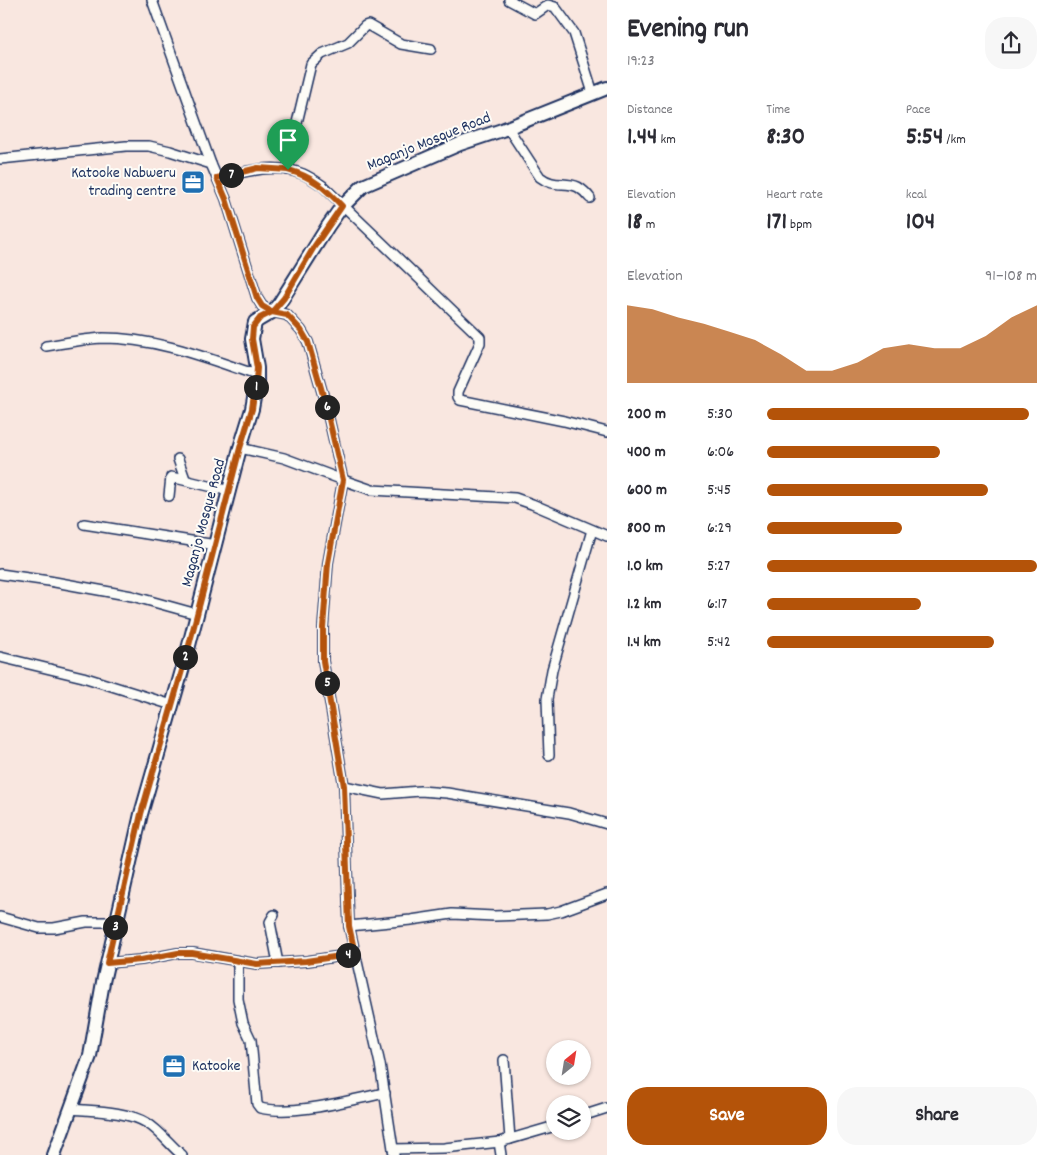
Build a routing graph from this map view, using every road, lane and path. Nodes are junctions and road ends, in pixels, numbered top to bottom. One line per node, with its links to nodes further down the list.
1 (152, 0): 8 (street)
2 (509, 0): 5 (street)
3 (431, 49): 9 (street)
4 (607, 88): 5 (street, Maganjo Mosque Road)
5 (594, 93): 6 (street, Maganjo Mosque Road)
6 (508, 128): 11 (street); 12 (street, Maganjo Mosque Road)
7 (0, 159): 8 (street)
8 (211, 164): 10 (street)
9 (288, 170): 10 (street); 12 (street)
10 (217, 178): 13 (street)
11 (590, 198)
12 (342, 206): 13 (street, Maganjo Mosque Road); 16 (street)
13 (272, 312): 15 (street, Maganjo Mosque Road); 20 (street)
14 (46, 346): 15 (street)
15 (256, 375): 17 (street, Maganjo Mosque Road)
16 (607, 432)
17 (240, 448): 20 (street); 21 (street, Maganjo Mosque Road)
18 (178, 459): 19 (street)
19 (185, 479): 21 (street); 22 (street)
20 (343, 480): 24 (street); 32 (street)
21 (230, 491): 26 (street, Maganjo Mosque Road)
22 (169, 496)
23 (84, 524): 26 (street)
24 (592, 530): 25 (street); 31 (street)
25 (607, 536)
26 (216, 545): 28 (street, Maganjo Mosque Road)
27 (0, 574): 28 (street)
28 (197, 614): 30 (street, Maganjo Mosque Road)
29 (0, 657): 30 (street)
30 (172, 705): 37 (street, Maganjo Mosque Road)
31 (549, 755)
32 (344, 786): 33 (street); 38 (street)
33 (607, 824)
34 (607, 894): 38 (street)
35 (274, 915): 42 (street)
36 (0, 917): 37 (street)
37 (116, 922): 41 (street, Maganjo Mosque Road)
38 (349, 926): 39 (street)
39 (355, 954): 42 (street); 44 (street)
40 (238, 962): 41 (street); 42 (street); 44 (street)
41 (107, 963): 46 (street, Maganjo Mosque Road)
42 (278, 963)
43 (504, 1060): 49 (street)
44 (385, 1093): 51 (street)
45 (607, 1108): 47 (street)
46 (71, 1109): 52 (street, Maganjo Mosque Road); 53 (street)
47 (591, 1113)
48 (546, 1129): 49 (street)
49 (510, 1139): 50 (street)
50 (499, 1142): 51 (street); 54 (street)
51 (393, 1152)
52 (54, 1155)
53 (182, 1155)
54 (502, 1155)

